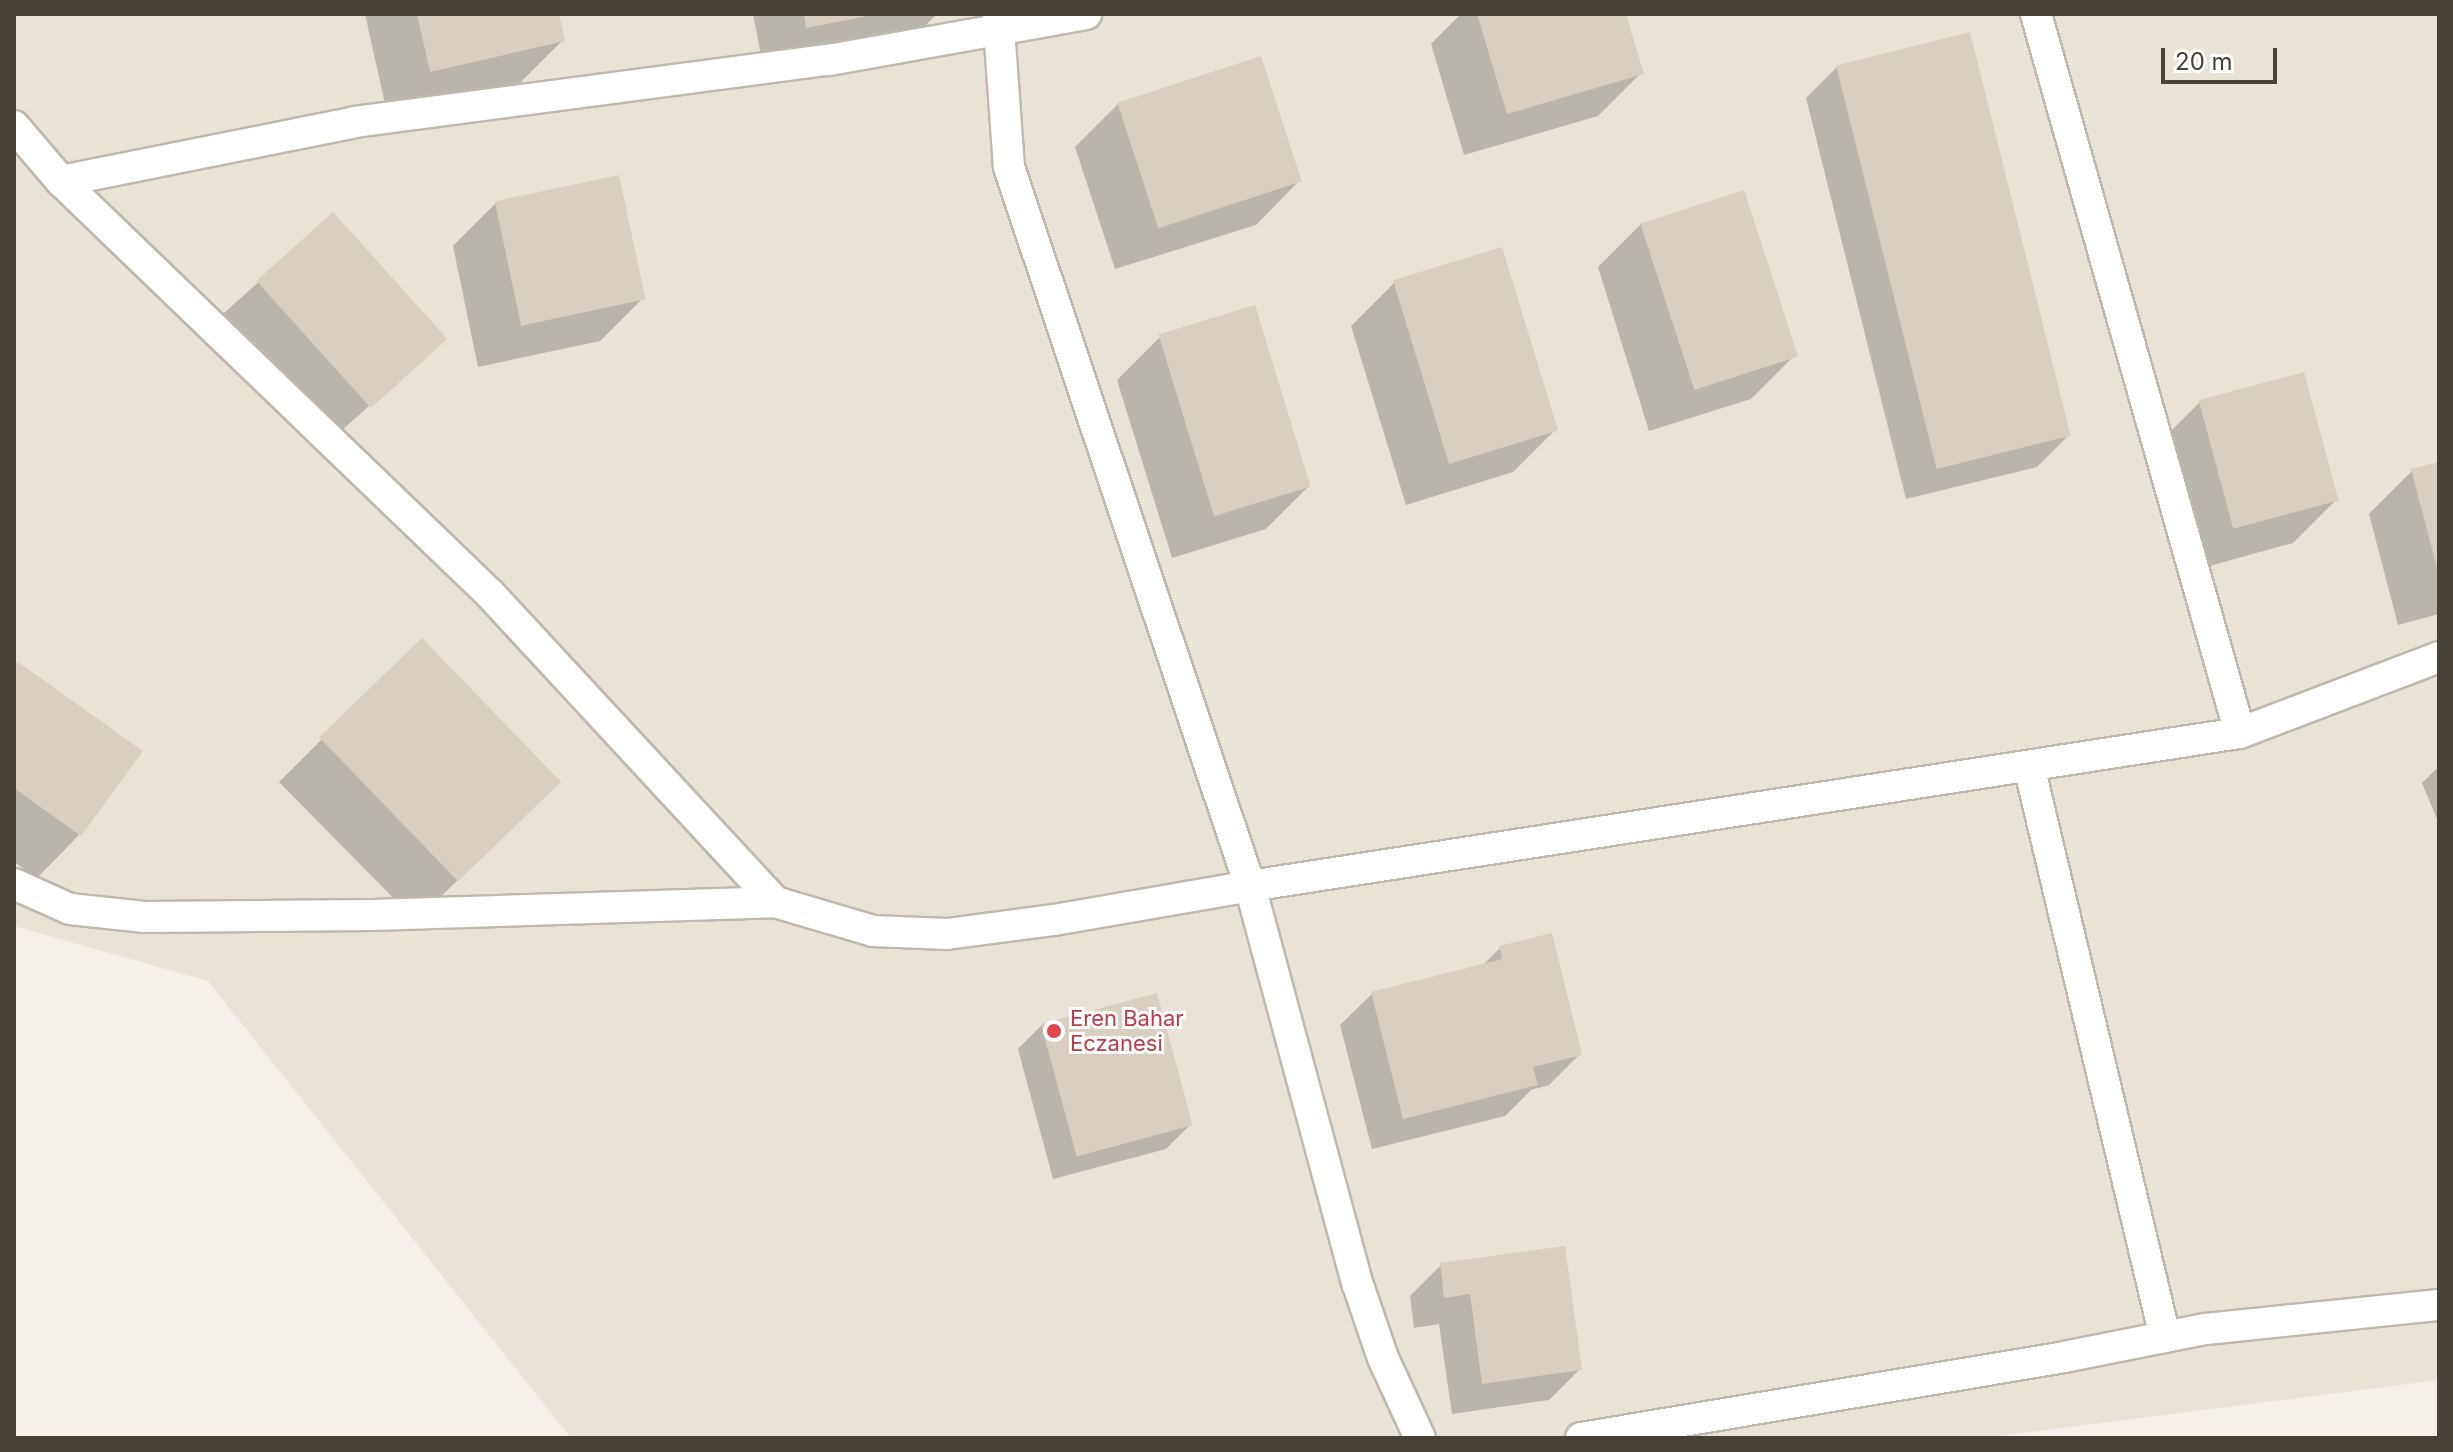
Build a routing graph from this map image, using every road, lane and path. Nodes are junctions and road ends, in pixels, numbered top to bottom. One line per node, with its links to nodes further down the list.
1 (1086, 14): 3 (street)
2 (2036, 14): 7 (street)
3 (998, 23): 5 (street); 10 (street)
4 (14, 126): 5 (street)
5 (61, 181): 11 (street)
6 (2439, 657): 7 (street)
7 (2240, 733): 8 (street)
8 (2029, 766): 10 (street); 13 (street)
9 (14, 884): 11 (street)
10 (1250, 886): 11 (street); 14 (street)
11 (775, 902)
12 (2439, 1305): 13 (street)
13 (2165, 1337): 15 (street)
14 (1420, 1438)
15 (1581, 1438)

